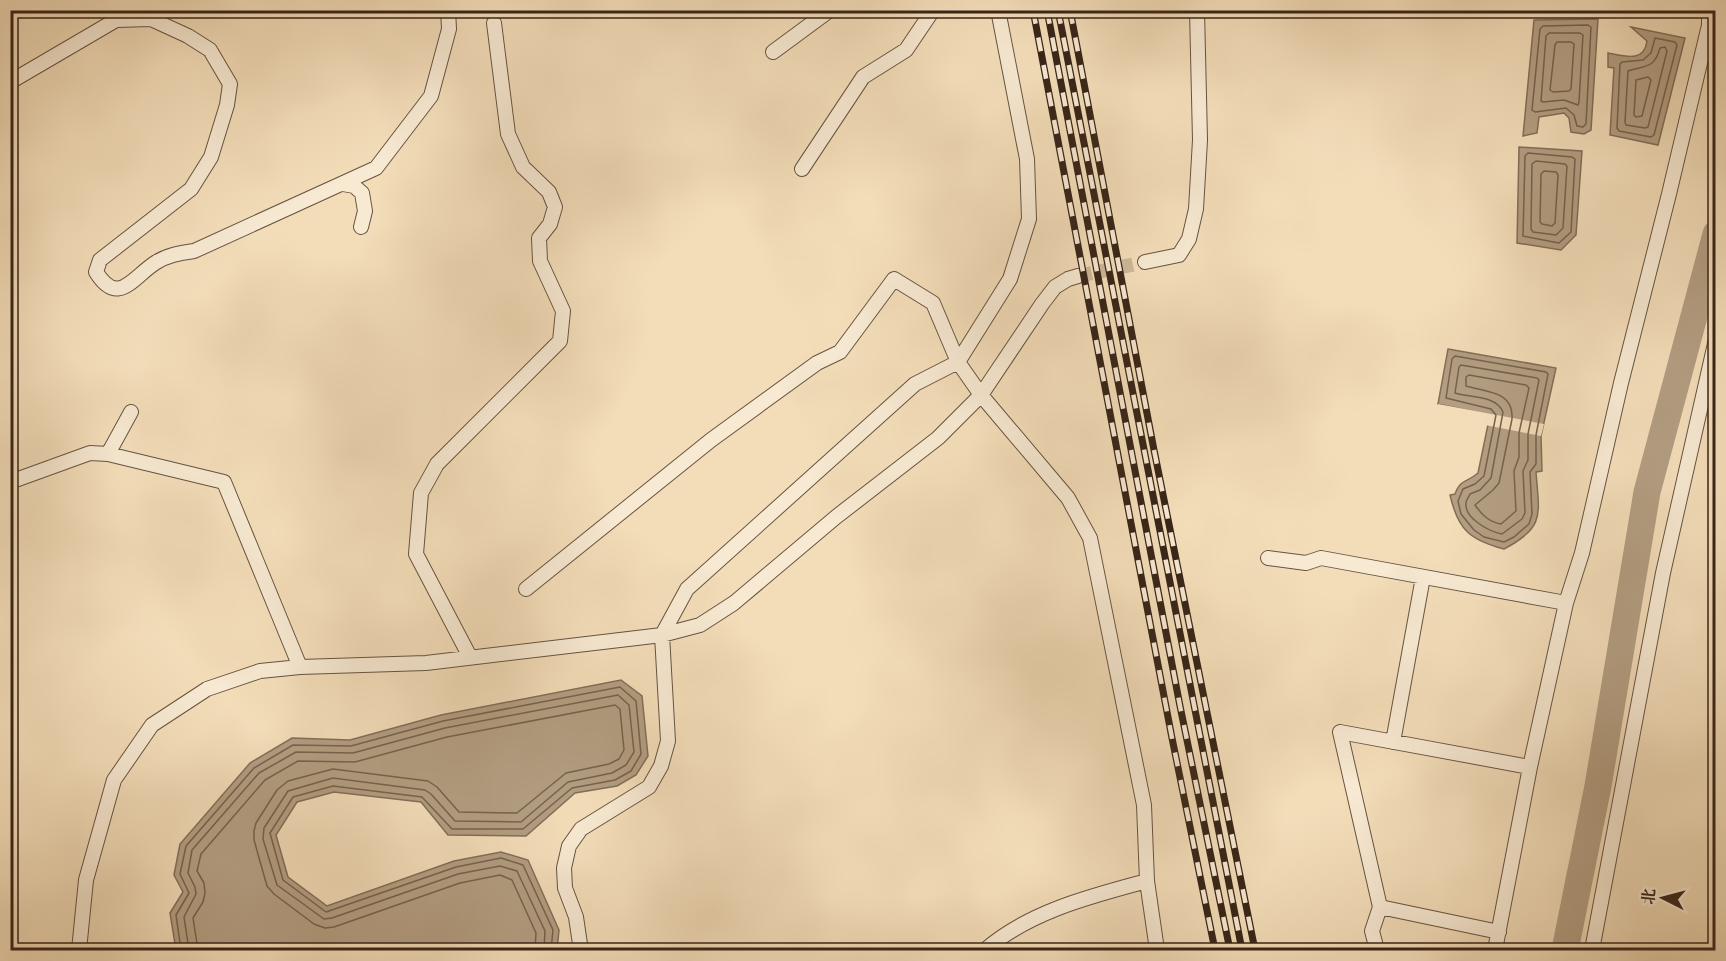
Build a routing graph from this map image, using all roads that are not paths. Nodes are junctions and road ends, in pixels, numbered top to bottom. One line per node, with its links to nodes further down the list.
1 (448, 10): 11 (street)
2 (830, 10): 8 (street)
3 (933, 10): 10 (street)
4 (998, 10): 16 (street)
5 (1197, 10): 13 (street)
6 (1709, 10): 24 (street)
7 (494, 23): 26 (street)
8 (773, 52)
9 (10, 82): 11 (street)
10 (802, 169)
11 (343, 184): 12 (street)
12 (361, 227)
13 (1145, 262)
14 (1078, 276): 17 (street)
15 (1716, 339): 39 (street)
16 (958, 362): 17 (street); 23 (street); 25 (street)
17 (981, 395): 25 (street); 30 (street)
18 (131, 412): 19 (street)
19 (108, 454): 20 (street); 27 (street)
20 (10, 482)
21 (1268, 558): 22 (street)
22 (1423, 577): 24 (street); 28 (street)
23 (526, 590)
24 (1566, 603): 29 (street)
25 (662, 635): 26 (street); 34 (street)
26 (470, 657): 27 (street)
27 (300, 667): 33 (street)
28 (1393, 742): 29 (street); 31 (street)
29 (1530, 767): 32 (street)
30 (1147, 881): 35 (street); 36 (street)
31 (1380, 907): 32 (street); 37 (street)
32 (1499, 932): 38 (street)
33 (79, 951)
34 (579, 951)
35 (985, 951)
36 (1156, 951)
37 (1377, 951)
38 (1495, 951)
39 (1592, 951)

